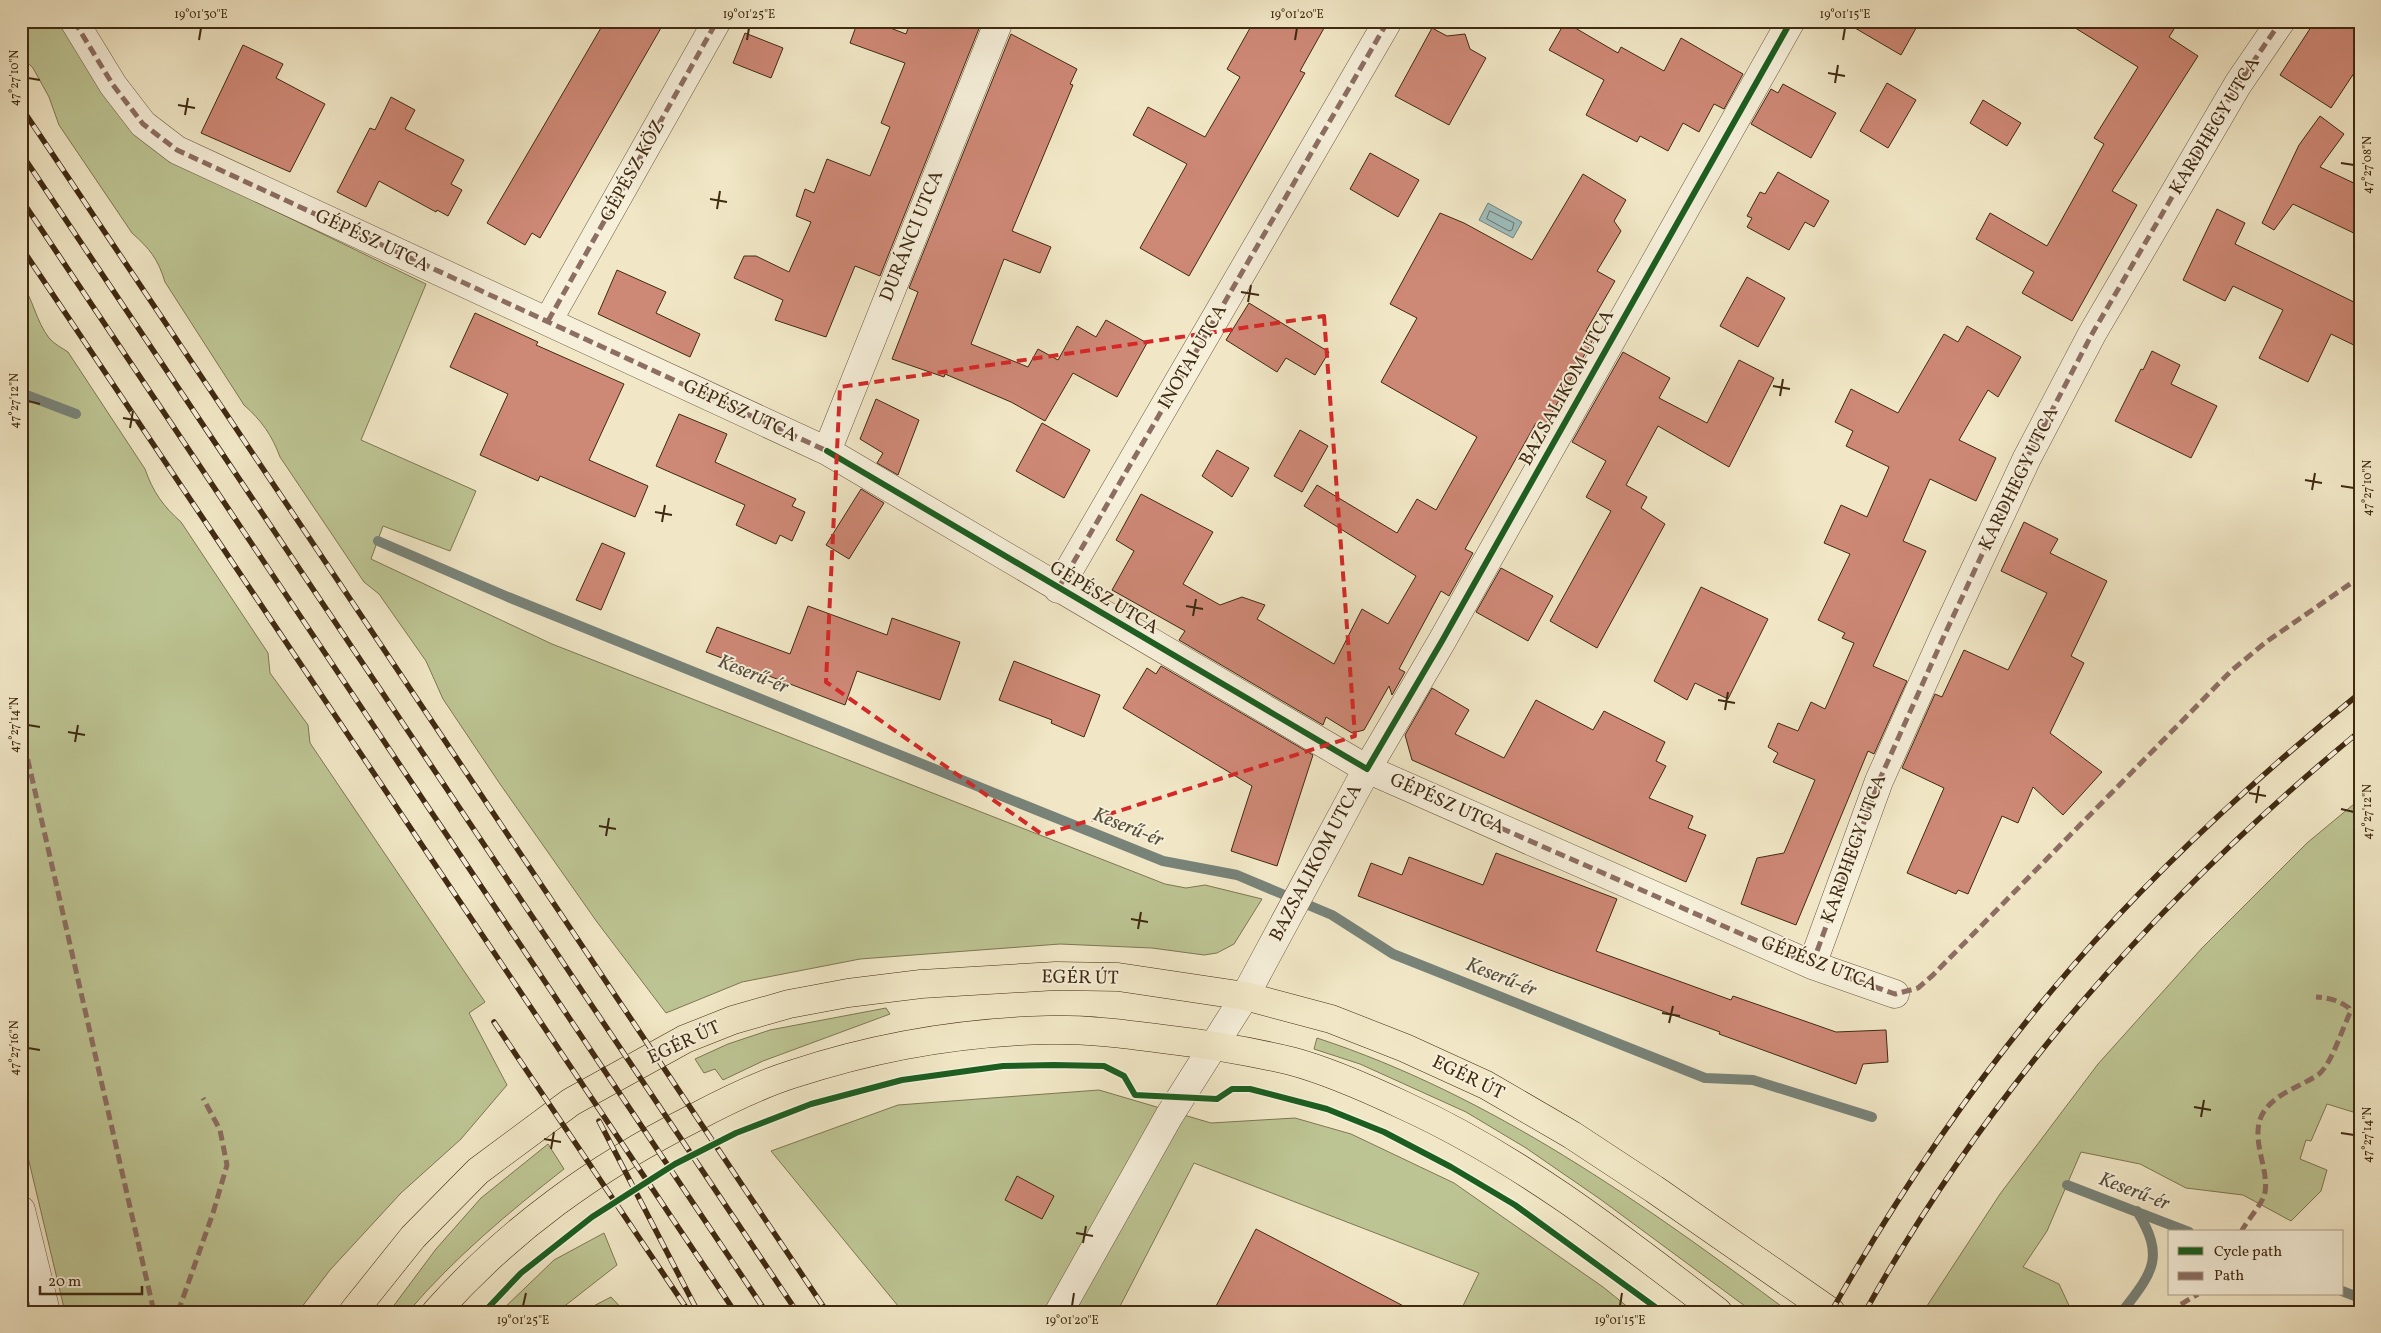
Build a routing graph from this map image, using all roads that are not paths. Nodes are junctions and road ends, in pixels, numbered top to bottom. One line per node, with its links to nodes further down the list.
1 (74, 21): 7 (street, GÉPÉSZ UTCA)
2 (717, 21): 7 (street, GÉPÉSZ KÖZ)
3 (998, 21): 8 (street, DURÁNCI UTCA)
4 (1388, 21): 9 (street, INOTAI UTCA)
5 (1791, 21): 10 (street, BAZSALIKOM UTCA)
6 (2281, 21): 11 (street, KARDHEGY UTCA)
7 (548, 321): 8 (street, GÉPÉSZ UTCA)
8 (827, 452): 9 (street, GÉPÉSZ UTCA)
9 (1058, 589): 10 (street, GÉPÉSZ UTCA)
10 (1367, 769): 11 (street, GÉPÉSZ UTCA); 13 (street, BAZSALIKOM UTCA)
11 (1812, 965): 12 (street, GÉPÉSZ UTCA)
12 (1895, 994)
13 (1245, 996): 14 (street, BAZSALIKOM UTCA); 17 (main road, EGÉR ÚT); 21 (main road, EGÉR ÚT)
14 (1214, 1045): 18 (main road); 19 (street, BAZSALIKOM UTCA); 20 (main road)
15 (21, 1210): 16 (street)
16 (46, 1312)
17 (353, 1312)
18 (436, 1312)
19 (1059, 1312)
20 (1718, 1312)
21 (1831, 1312)

